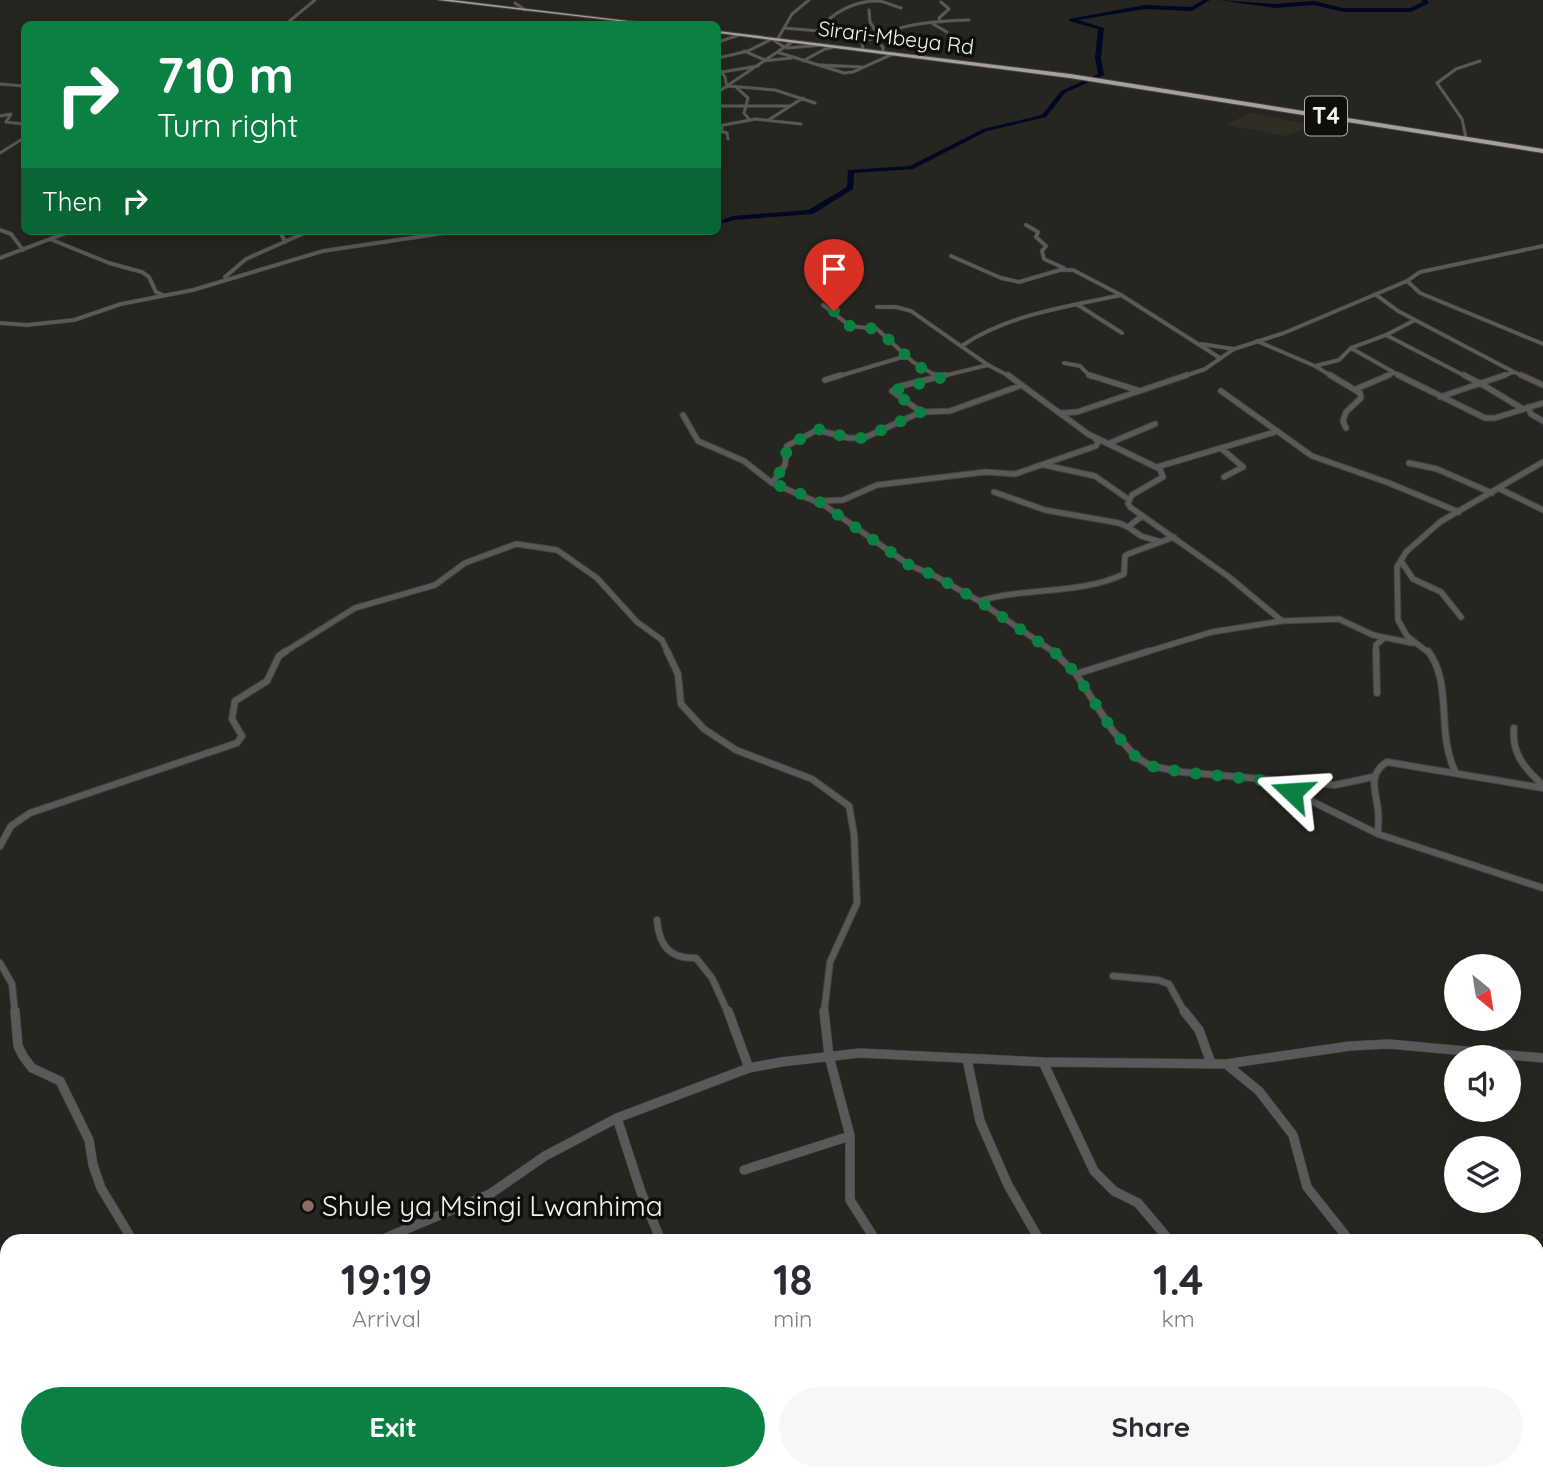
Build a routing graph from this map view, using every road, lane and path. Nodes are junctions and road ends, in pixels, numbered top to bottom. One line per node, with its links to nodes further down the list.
1 (315, 0): 11 (street)
2 (440, 0): 6 (highway)
3 (809, 0): 15 (street)
4 (516, 1): 6 (street); 8 (street)
5 (941, 2): 13 (street)
6 (510, 8): 8 (highway)
7 (901, 8): 15 (street)
8 (525, 10): 12 (highway)
9 (869, 10): 19 (street)
10 (969, 20): 13 (street)
11 (290, 21)
12 (625, 21)
13 (941, 22): 14 (street)
14 (931, 23): 17 (street); 19 (street)
15 (784, 28): 20 (street)
16 (721, 32): 18 (highway, Sirari-Mbeya Rd / T4)
17 (947, 32)
18 (739, 35): 20 (highway, Sirari-Mbeya Rd / T4); 21 (street)
19 (876, 37): 27 (street); 30 (street)
20 (774, 39): 22 (highway, Sirari-Mbeya Rd / T4); 26 (street); 28 (street)
21 (721, 42)
22 (792, 42): 23 (highway, Sirari-Mbeya Rd / T4); 26 (street)
23 (823, 45): 24 (highway, Sirari-Mbeya Rd / T4); 26 (street)
24 (835, 47): 27 (highway, Sirari-Mbeya Rd / T4); 36 (street)
25 (737, 48): 32 (street)
26 (783, 48): 29 (street)
27 (863, 50): 30 (highway, Sirari-Mbeya Rd / T4)
28 (744, 51): 32 (street); 35 (street)
29 (777, 52): 34 (street); 35 (street)
30 (883, 52): 31 (highway, Sirari-Mbeya Rd / T4)
31 (895, 53): 36 (street); 60 (highway, Sirari-Mbeya Rd / T4)
32 (730, 55): 33 (street)
33 (721, 57)
34 (792, 57): 35 (street); 36 (street)
35 (764, 60): 38 (street)
36 (803, 61)
37 (1480, 61): 60 (street)
38 (759, 66): 39 (street); 42 (street)
39 (721, 70)
40 (721, 72): 42 (street)
41 (21, 86): 43 (street)
42 (729, 86): 44 (street); 45 (street); 46 (street)
43 (0, 87)
44 (721, 90)
45 (780, 91): 47 (street); 51 (street)
46 (748, 98): 49 (street); 52 (street)
47 (803, 98): 48 (street); 51 (street)
48 (815, 103)
49 (772, 105): 51 (street); 52 (street)
50 (721, 106): 52 (street)
51 (789, 106): 55 (street)
52 (745, 107): 54 (street)
53 (0, 116): 56 (street)
54 (748, 119): 55 (street); 58 (street)
55 (770, 119): 57 (street)
56 (21, 124)
57 (801, 124)
58 (721, 127)
59 (721, 131): 61 (street)
60 (1466, 138): 63 (highway, T4)
61 (728, 139)
62 (21, 140): 64 (street)
63 (1543, 151)
64 (0, 153)
65 (1026, 225): 77 (street)
66 (0, 230): 74 (street)
67 (60, 235): 71 (street)
68 (282, 235): 72 (street)
69 (300, 235): 72 (street)
70 (429, 235): 78 (street)
71 (50, 239): 74 (street); 81 (street)
72 (285, 242): 78 (street)
73 (1543, 246): 79 (street)
74 (23, 250): 76 (street)
75 (951, 256): 77 (street)
76 (0, 258)
77 (1066, 268): 82 (street)
78 (224, 279): 81 (street)
79 (1407, 281): 80 (street); 92 (street)
80 (1375, 294): 86 (street); 90 (street)
81 (165, 295): 87 (street)
82 (1121, 295): 84 (street); 91 (street)
83 (823, 304): 96 (street)
84 (1078, 305): 88 (street); 93 (street)
85 (877, 307): 93 (street)
86 (1415, 320): 89 (street); 101 (street)
87 (0, 323)
88 (1122, 333)
89 (1386, 335): 94 (street); 105 (street)
90 (1255, 340): 95 (street); 100 (street)
91 (1195, 342): 95 (street); 97 (street)
92 (1543, 344)
93 (963, 345): 99 (street)
94 (1352, 348): 100 (street); 102 (street)
95 (1234, 349): 97 (street)
96 (906, 356): 103 (street); 104 (street)
97 (1220, 359): 109 (street)
98 (1064, 363): 109 (street)
99 (988, 365): 103 (street); 106 (street)
100 (1315, 366): 108 (street)
101 (1514, 372): 105 (street); 107 (street)
102 (1394, 373): 108 (street); 111 (street)
103 (940, 378): 114 (street)
104 (825, 380)
105 (1479, 383): 111 (street); 113 (street)
106 (1022, 385): 114 (street); 116 (street)
107 (1543, 385)
108 (1356, 389): 121 (street)
109 (1139, 390): 115 (street)
110 (1221, 391): 122 (street)
111 (1440, 397): 113 (street)
112 (1543, 403): 113 (street)
113 (1527, 410): 118 (street)
114 (921, 412): 131 (street)
115 (1077, 412): 116 (street); 119 (street)
116 (1061, 413): 119 (street)
117 (683, 415): 131 (street)
118 (1543, 421)
119 (1072, 422): 123 (street)
120 (1155, 424): 124 (street)
121 (1346, 428)
122 (1275, 432): 125 (street); 138 (street)
123 (1094, 438): 124 (street); 128 (street)
124 (1110, 443): 129 (street)
125 (1222, 449): 129 (street); 130 (street)
126 (1543, 461): 132 (street)
127 (1409, 463): 134 (street)
128 (1043, 464): 135 (street); 136 (street)
129 (1157, 467): 135 (street)
130 (1224, 477)
131 (772, 483): 136 (street)
132 (1500, 489): 134 (street); 137 (street)
133 (994, 492): 140 (street)
134 (1492, 493): 138 (street)
135 (1128, 499): 139 (street)
136 (817, 500): 146 (street)
137 (1543, 510)
138 (1459, 512): 143 (street)
139 (1142, 516): 140 (street); 141 (street)
140 (1128, 527): 142 (street)
141 (1174, 537): 142 (street); 148 (street)
142 (1163, 542): 146 (street)
143 (1401, 561): 144 (street); 145 (street)
144 (1413, 579): 145 (street); 147 (street)
145 (1397, 580): 150 (street)
146 (979, 601): 151 (street)
147 (1461, 618)
148 (1282, 621): 149 (street); 151 (street)
149 (1384, 638): 150 (street); 152 (street)
150 (1412, 643): 154 (street)
151 (1076, 674): 156 (street)
152 (1377, 693)
153 (1514, 728): 157 (street)
154 (1455, 771): 155 (street); 157 (street)
155 (1373, 777): 156 (street); 158 (street)
156 (1270, 781): 158 (street)
157 (1543, 787)
158 (1378, 834): 160 (street)
159 (0, 846): 164 (street)
160 (1543, 888)
161 (657, 920): 170 (street)
162 (0, 963): 174 (street)
163 (1113, 976): 168 (street)
164 (829, 1056): 166 (street); 170 (street); 172 (street)
165 (1543, 1058): 169 (street)
166 (967, 1059): 167 (street); 178 (street)
167 (1043, 1062): 168 (street); 179 (street)
168 (1211, 1063): 169 (street)
169 (1226, 1064): 180 (street)
170 (749, 1068): 171 (street)
171 (617, 1118): 175 (street); 176 (street)
172 (850, 1136): 173 (street); 177 (street)
173 (744, 1170)
174 (128, 1234)
175 (395, 1234)
176 (658, 1234)
177 (872, 1234)
178 (1036, 1234)
179 (1164, 1234)
180 (1344, 1234)

